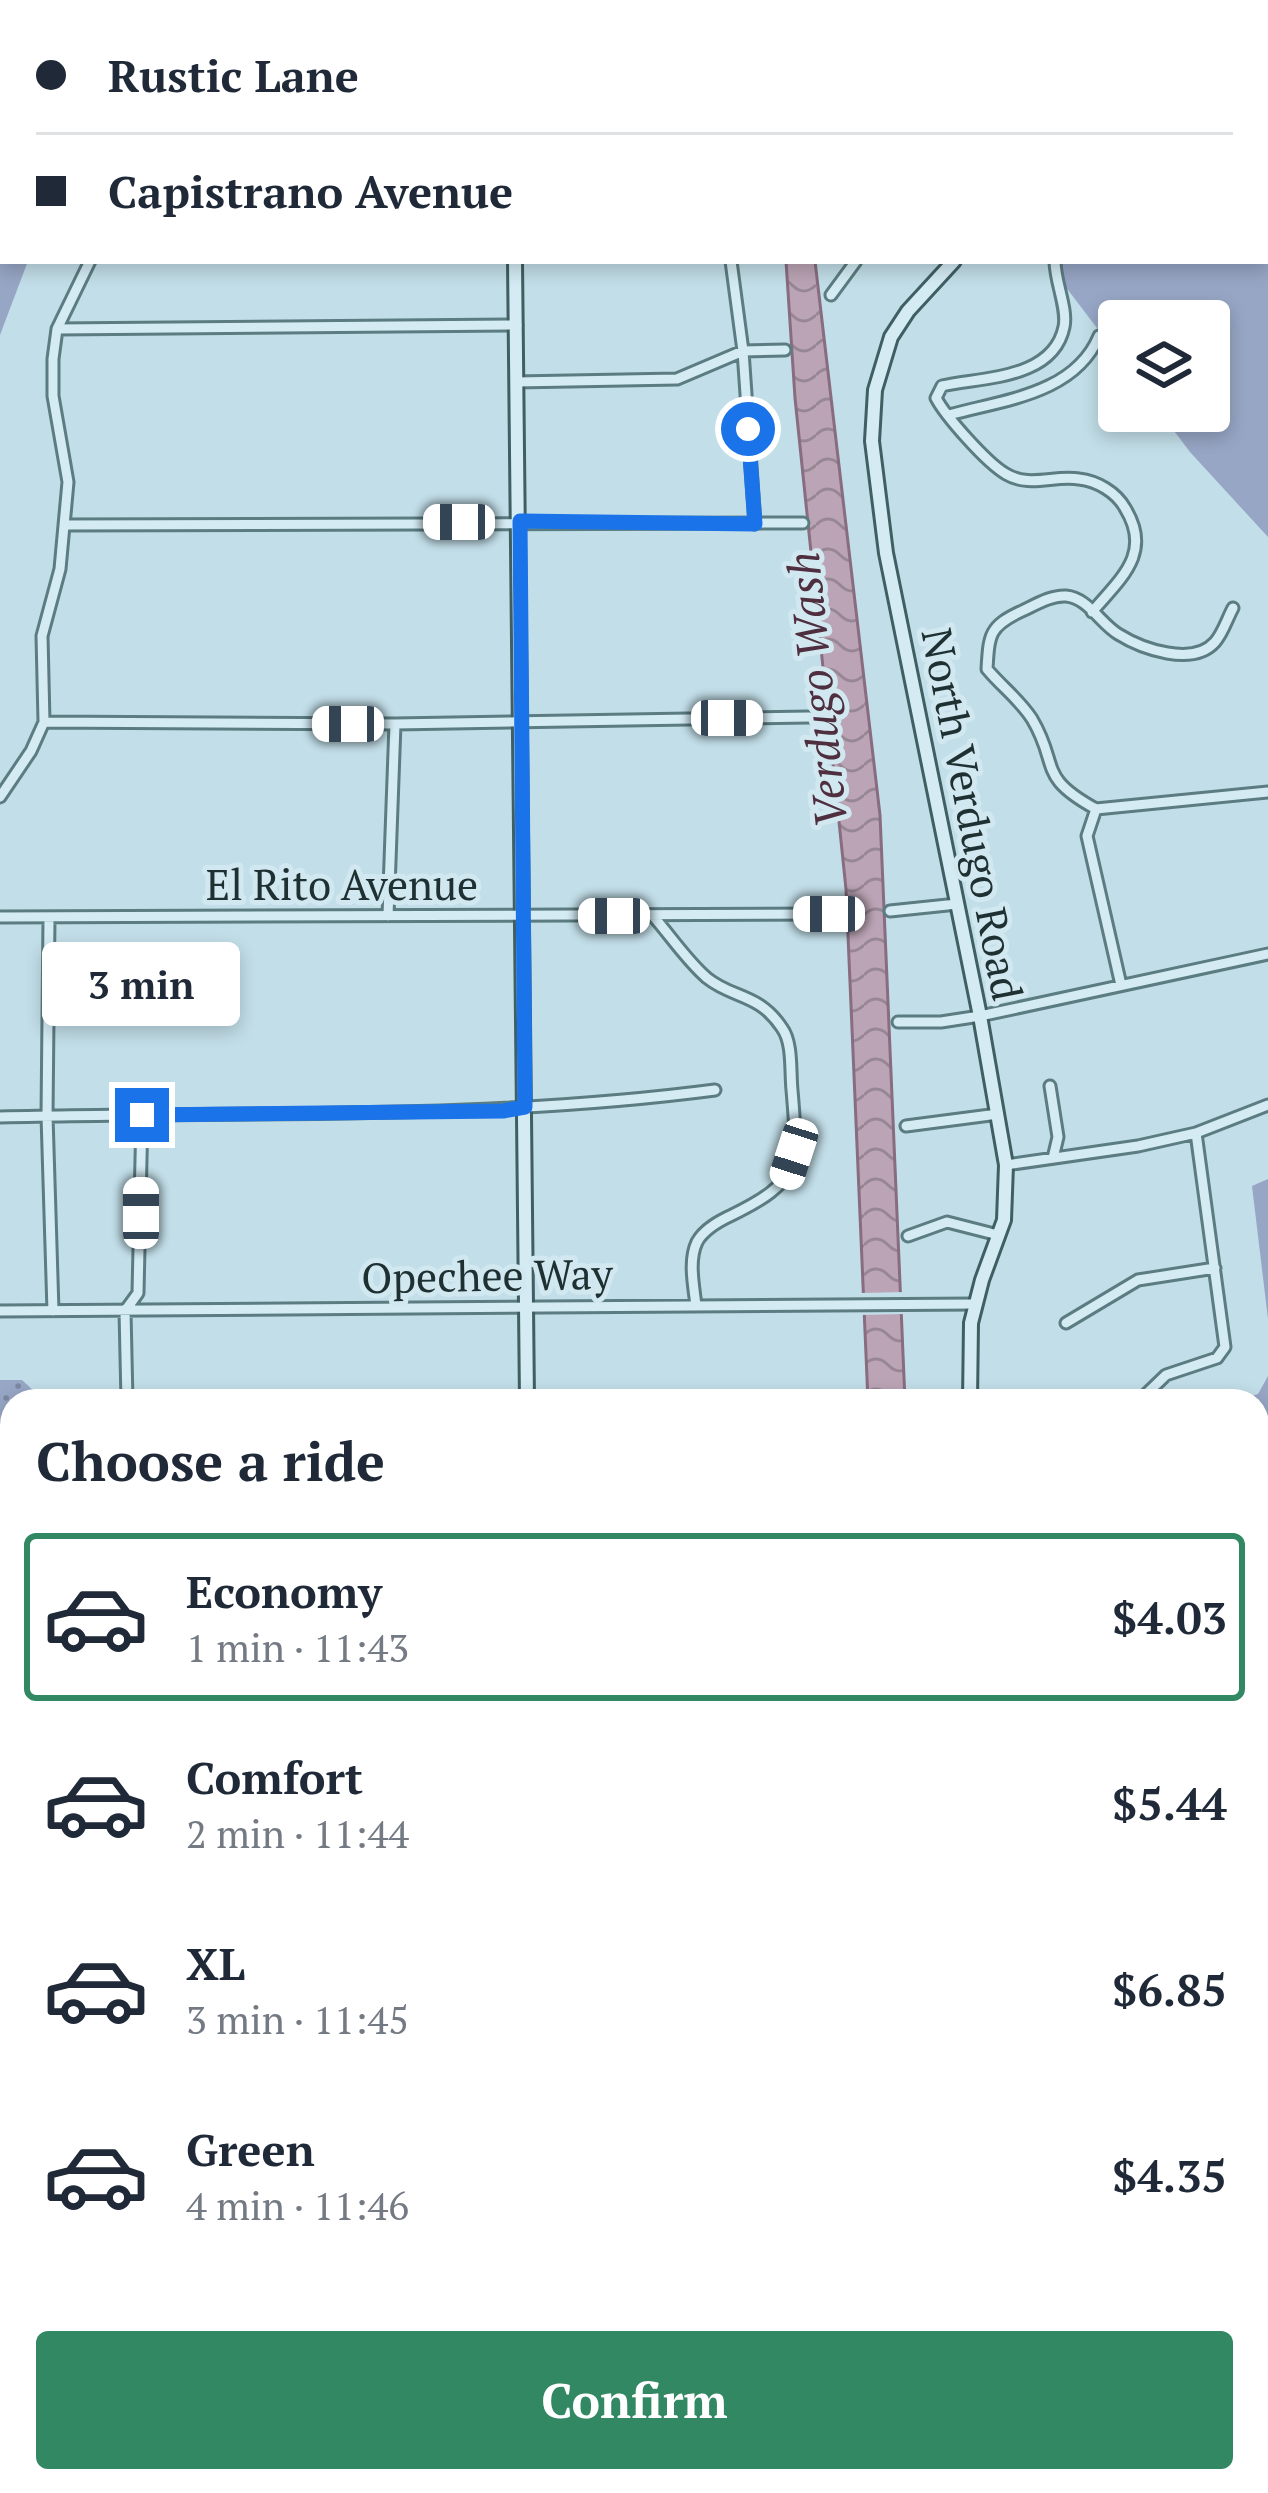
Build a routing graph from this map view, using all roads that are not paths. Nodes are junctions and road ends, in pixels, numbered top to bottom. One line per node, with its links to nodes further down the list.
1 (88, 264): 9 (street)
2 (515, 264): 8 (main road)
3 (731, 264): 12 (street)
4 (854, 264): 7 (street)
5 (951, 264): 28 (main road, North Verdugo Road)
6 (1054, 264): 14 (street)
7 (831, 295)
8 (517, 325): 9 (street); 13 (main road)
9 (57, 329): 18 (street)
10 (1098, 338): 14 (street)
11 (785, 350): 12 (street)
12 (742, 351): 13 (street); 17 (street)
13 (516, 382): 15 (main road)
14 (949, 415): 20 (street)
15 (520, 521): 17 (street); 18 (street); 22 (main road)
16 (803, 523): 17 (street)
17 (755, 524)
18 (64, 525): 23 (street)
19 (1233, 608): 20 (street)
20 (1092, 612): 27 (street)
21 (809, 717): 22 (street)
22 (520, 719): 24 (street); 31 (main road)
23 (44, 722): 24 (street); 26 (street)
24 (395, 724): 32 (street)
25 (1268, 792): 27 (street)
26 (0, 797)
27 (1096, 809): 37 (street)
28 (958, 904): 29 (street); 38 (main road, North Verdugo Road)
29 (890, 910)
30 (829, 914): 33 (street, El Rito Avenue)
31 (522, 915): 32 (street, El Rito Avenue); 33 (street, El Rito Avenue); 43 (main road)
32 (388, 916): 35 (street, El Rito Avenue)
33 (653, 916): 58 (street)
34 (0, 917): 35 (street, El Rito Avenue)
35 (49, 919): 46 (street)
36 (1268, 954): 37 (street)
37 (1121, 985): 38 (street)
38 (980, 1016): 39 (street); 44 (main road, North Verdugo Road)
39 (898, 1022)
40 (1050, 1086): 50 (street)
41 (716, 1090): 43 (street)
42 (1268, 1105): 49 (street)
43 (525, 1107): 45 (street); 59 (main road)
44 (998, 1114): 48 (street); 53 (main road, North Verdugo Road)
45 (142, 1115): 46 (street); 62 (street)
46 (47, 1116): 47 (street); 61 (street)
47 (0, 1117)
48 (906, 1126)
49 (1196, 1133): 51 (street); 56 (street)
50 (1058, 1137): 51 (street); 52 (street)
51 (1068, 1156): 52 (street)
52 (1053, 1158): 53 (street)
53 (1006, 1165): 54 (main road, North Verdugo Road)
54 (998, 1234): 55 (street); 57 (main road, North Verdugo Road)
55 (908, 1236)
56 (1215, 1268): 63 (street); 67 (street)
57 (975, 1304): 58 (street, Opechee Way); 66 (main road, North Verdugo Road)
58 (696, 1306): 59 (street, Opechee Way)
59 (526, 1307): 62 (street, Opechee Way); 65 (main road)
60 (0, 1311): 61 (street, Opechee Way)
61 (53, 1311): 62 (street, Opechee Way)
62 (125, 1311): 64 (street)
63 (1066, 1323)
64 (127, 1389)
65 (527, 1389)
66 (970, 1389)
67 (1151, 1389)

